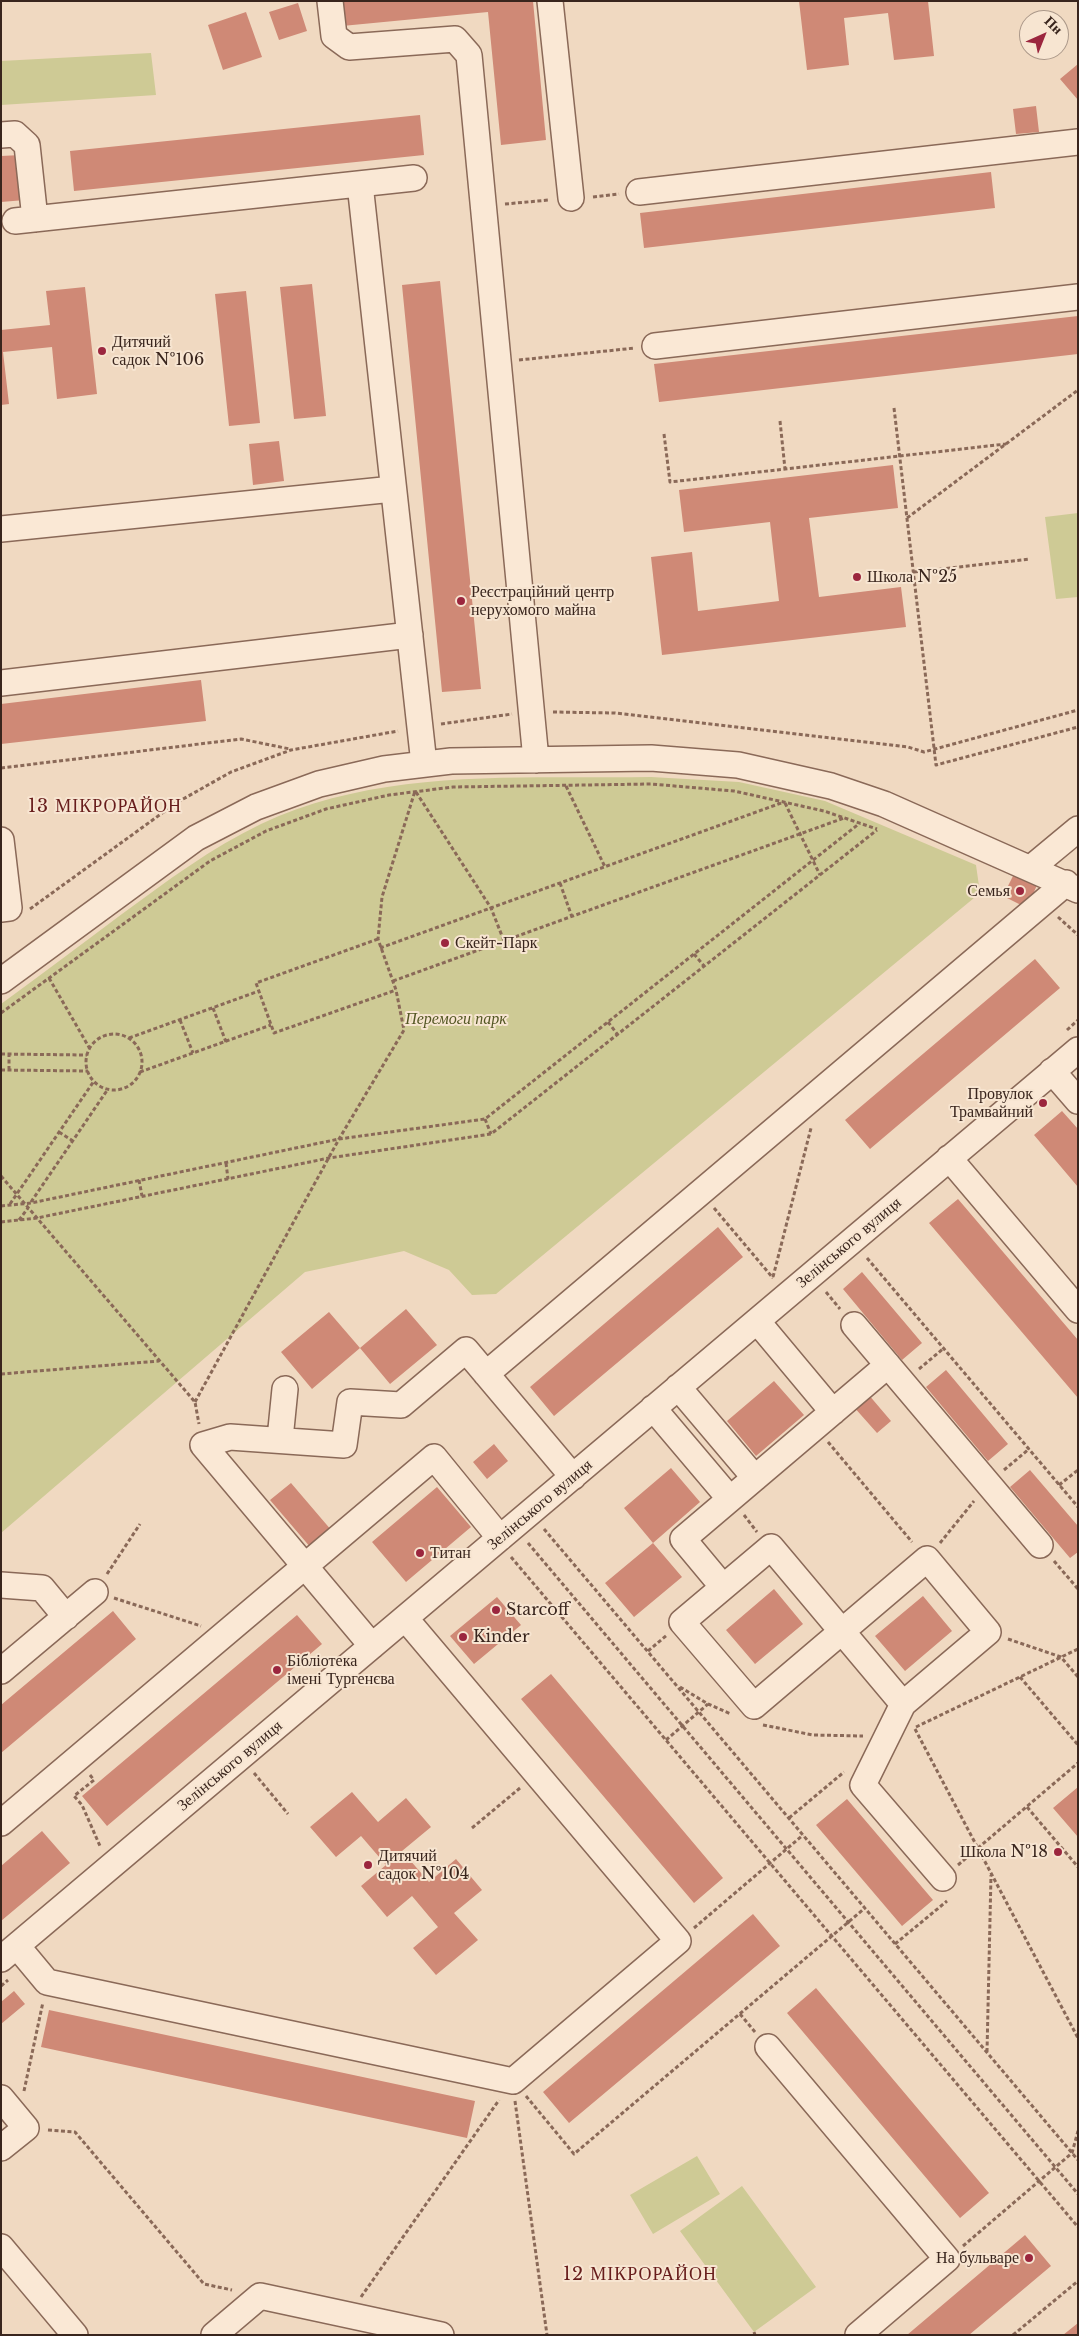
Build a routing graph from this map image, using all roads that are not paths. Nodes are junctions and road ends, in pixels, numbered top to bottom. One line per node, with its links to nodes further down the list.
1 (330, 1): 15 (street)
2 (550, 1): 8 (street)
3 (1, 135): 6 (street)
4 (1078, 142): 7 (street)
5 (414, 178): 6 (street)
6 (360, 184): 11 (street)
7 (639, 192)
8 (571, 198)
9 (1078, 297): 10 (street)
10 (655, 346)
11 (393, 489): 12 (street); 13 (street)
12 (1, 529)
13 (410, 635): 14 (street); 16 (street)
14 (1, 683)
15 (536, 760): 16 (street); 19 (street)
16 (424, 764): 22 (street)
17 (1078, 829): 19 (street)
18 (1, 840): 21 (street)
19 (1031, 868): 20 (street)
20 (1072, 887): 30 (street)
21 (13, 911)
22 (1, 981)
23 (1078, 1050): 24 (street, Зелінського вулиця)
24 (1052, 1071): 25 (street); 26 (street, Зелінського вулиця)
25 (1078, 1101)
26 (949, 1158): 27 (street); 28 (street, Зелінського вулиця)
27 (1078, 1310)
28 (757, 1321): 32 (street, Зелінського вулиця); 35 (street)
29 (854, 1325): 31 (street)
30 (486, 1374): 36 (street); 37 (street)
31 (896, 1374): 35 (street); 40 (street)
32 (678, 1387): 34 (street, Зелінського вулиця); 38 (street)
33 (285, 1389): 36 (street)
34 (653, 1408): 37 (street, Зелінського вулиця); 39 (street)
35 (824, 1419): 38 (street)
36 (280, 1440): 42 (street)
37 (573, 1477): 41 (street, Зелінського вулиця)
38 (755, 1478): 39 (street)
39 (730, 1499): 44 (street)
40 (1040, 1545)
41 (506, 1547): 42 (street); 47 (street, Зелінського вулиця)
42 (304, 1566): 49 (street); 52 (street)
43 (1, 1585): 46 (street)
44 (723, 1587): 48 (street); 48 (street)
45 (95, 1592): 46 (street)
46 (66, 1616): 50 (street)
47 (405, 1618): 49 (street, Зелінського вулиця); 54 (street)
48 (842, 1631): 51 (street); 51 (street)
49 (372, 1646): 54 (street, Зелінського вулиця)
50 (1, 1671)
51 (903, 1704): 53 (street)
52 (1, 1823)
53 (946, 1888)
54 (9, 1953)
55 (768, 2047): 62 (street)
56 (1, 2098): 57 (street)
57 (1, 2148)
58 (1, 2247): 59 (street)
59 (75, 2335)
60 (214, 2335): 61 (street)
61 (441, 2335)
62 (858, 2335)

